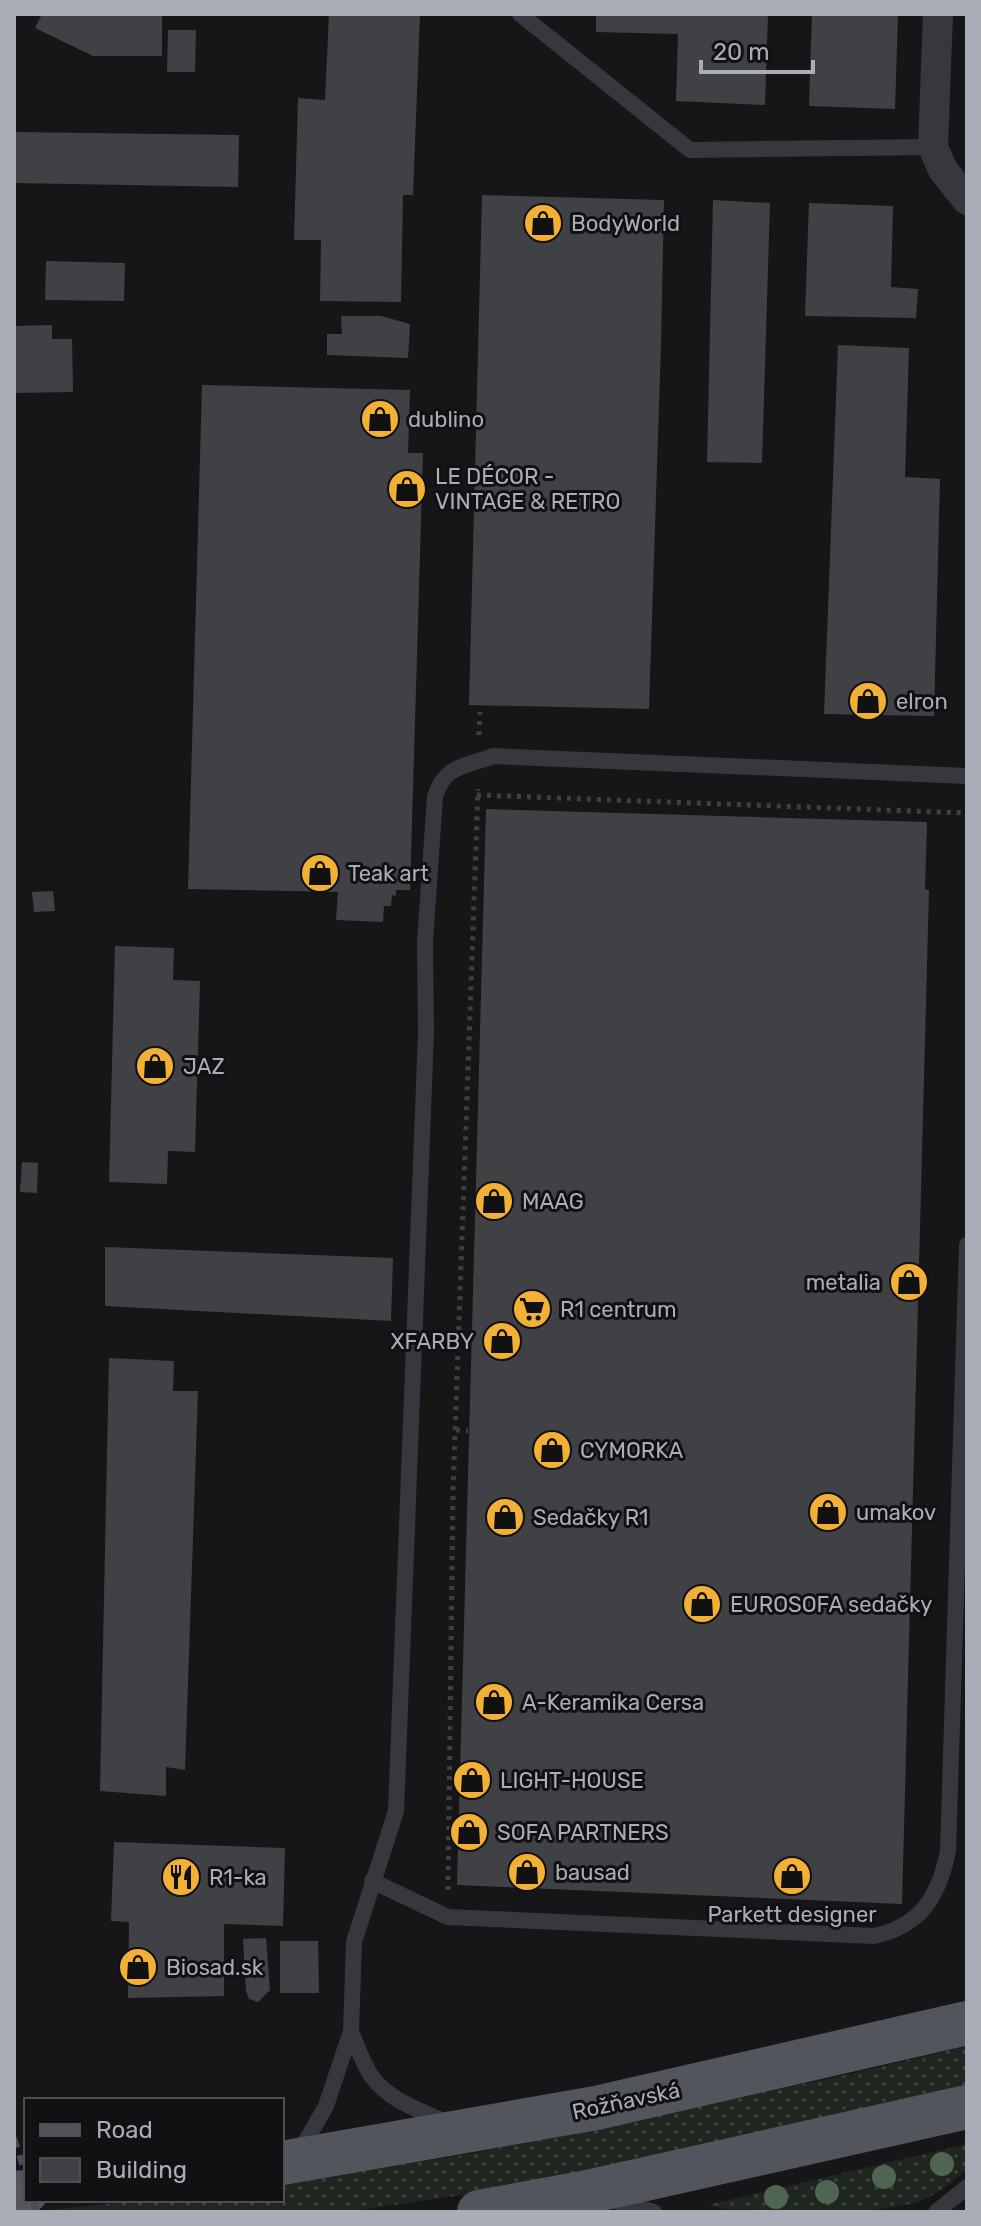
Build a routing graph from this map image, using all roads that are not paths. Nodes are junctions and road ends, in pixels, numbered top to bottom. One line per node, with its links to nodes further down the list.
1 (520, 14): 3 (lane)
2 (938, 14): 3 (street)
3 (933, 147): 4 (street)
4 (967, 200)
5 (967, 776): 7 (lane)
6 (967, 1245): 7 (lane)
7 (372, 1881): 9 (lane)
8 (967, 2023): 11 (main road, Rožňavská)
9 (351, 2031): 11 (lane); 12 (lane)
10 (967, 2107): 14 (main road)
11 (469, 2132): 12 (main road, Rožňavská)
12 (288, 2162)
13 (967, 2187): 17 (lane)
14 (583, 2193): 15 (main road); 16 (lane)
15 (479, 2212)
16 (654, 2212)
17 (936, 2212)

